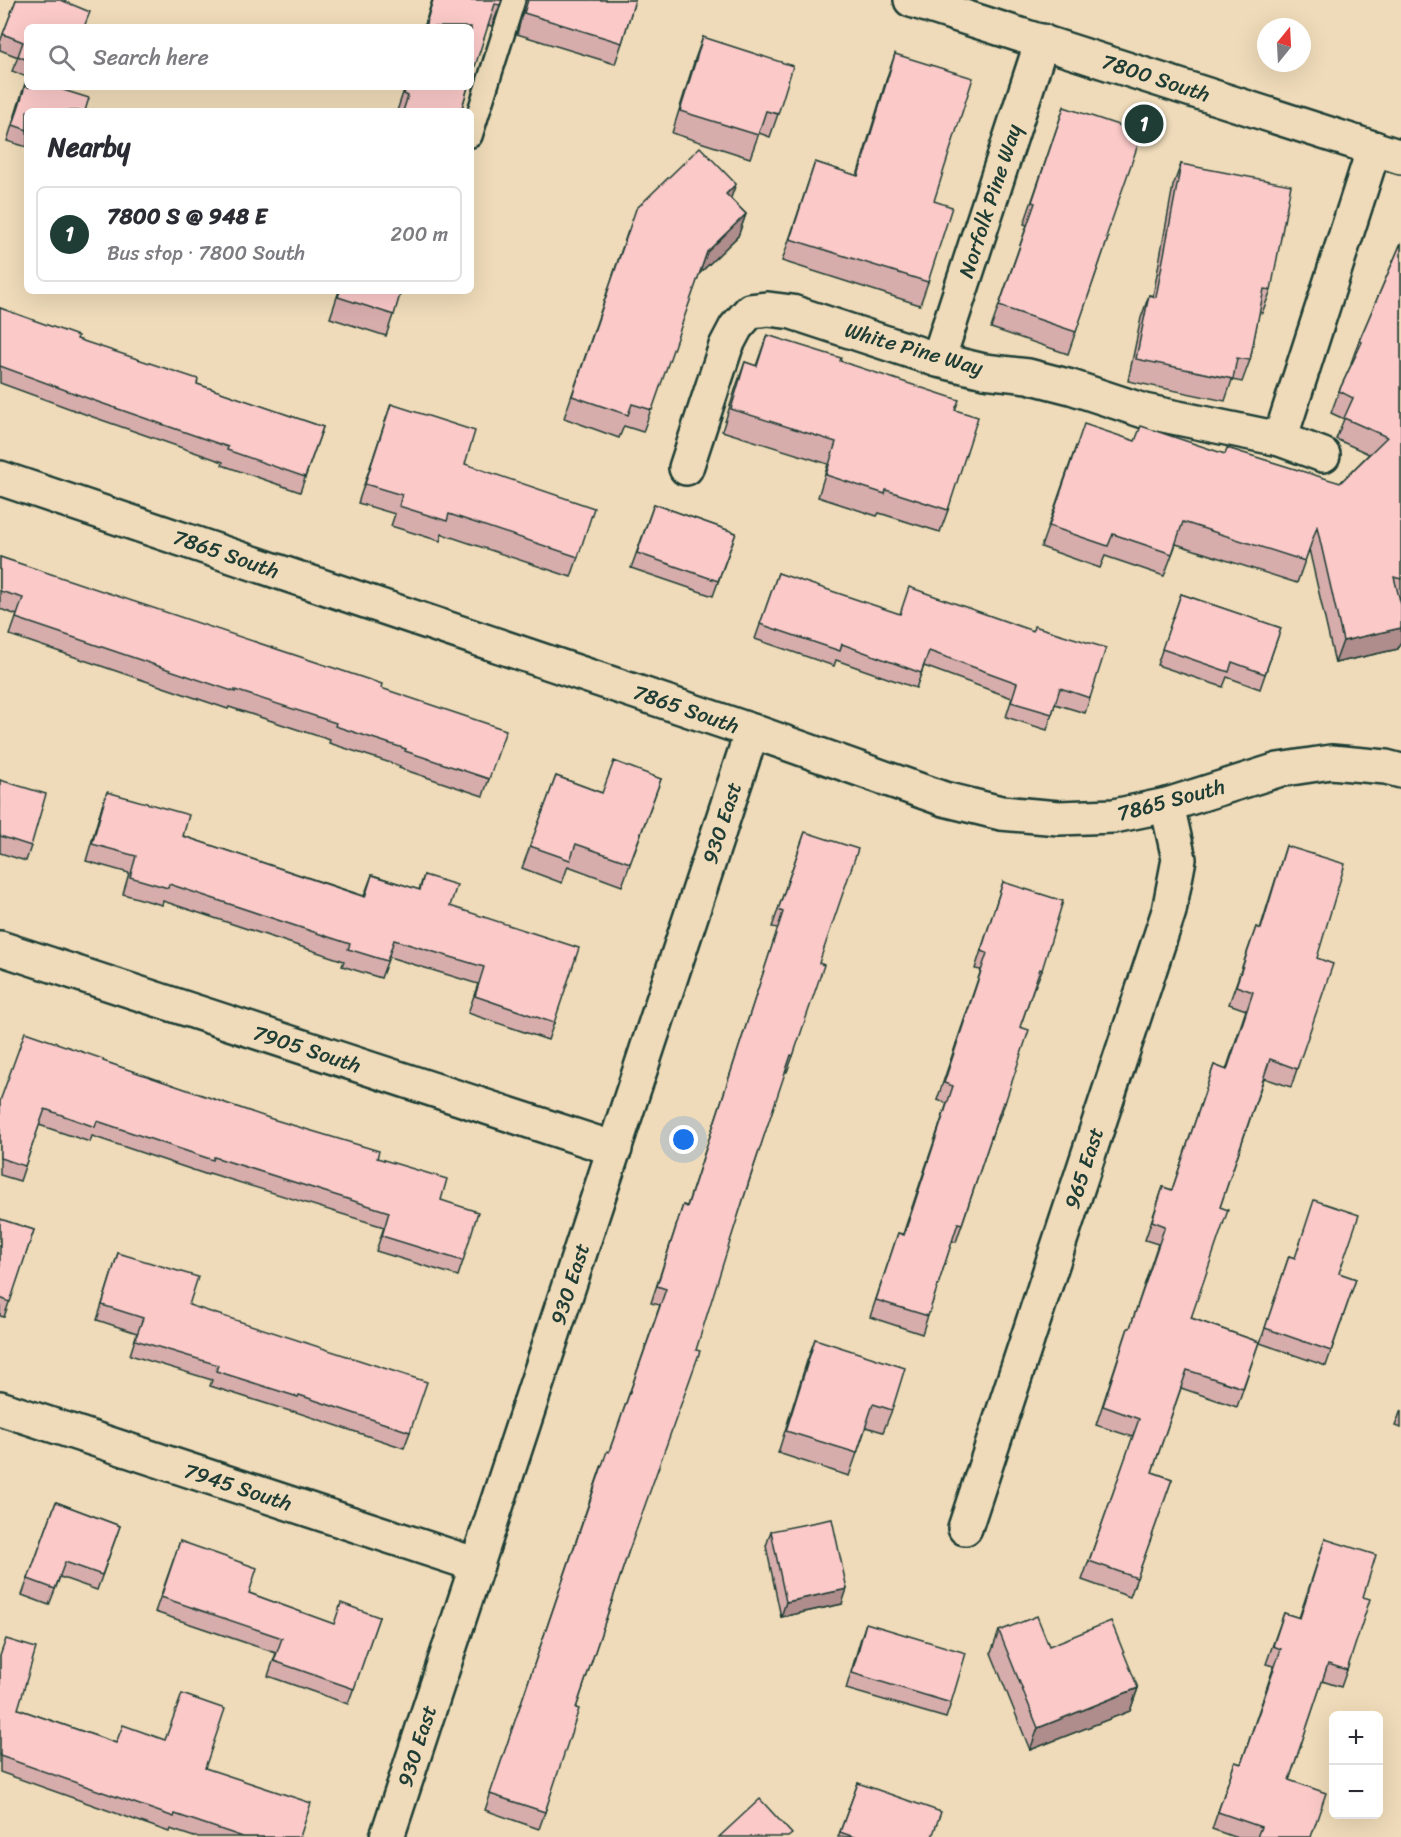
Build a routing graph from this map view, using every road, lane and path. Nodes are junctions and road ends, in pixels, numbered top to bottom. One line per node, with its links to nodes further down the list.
1 (514, 0): 4 (lane)
2 (911, 0): 3 (street, 7800 South)
3 (1042, 41): 5 (street, 7800 South); 6 (street, Norfolk Pine Way)
4 (474, 127)
5 (1387, 152): 7 (street)
6 (938, 360): 7 (street, White Pine Way); 9 (street, White Pine Way)
7 (1280, 439): 8 (street, White Pine Way)
8 (1323, 455)
9 (686, 468)
10 (0, 478): 11 (street, 7865 South)
11 (752, 731): 13 (street, 7865 South); 15 (street, 930 East)
12 (1393, 769): 13 (street, 7865 South)
13 (1167, 805): 17 (street, 965 East)
14 (0, 948): 15 (street, 7905 South)
15 (615, 1149): 18 (street, 930 East)
16 (0, 1408): 18 (street, 7945 South)
17 (965, 1528)
18 (477, 1565): 19 (street, 930 East)
19 (387, 1837)

